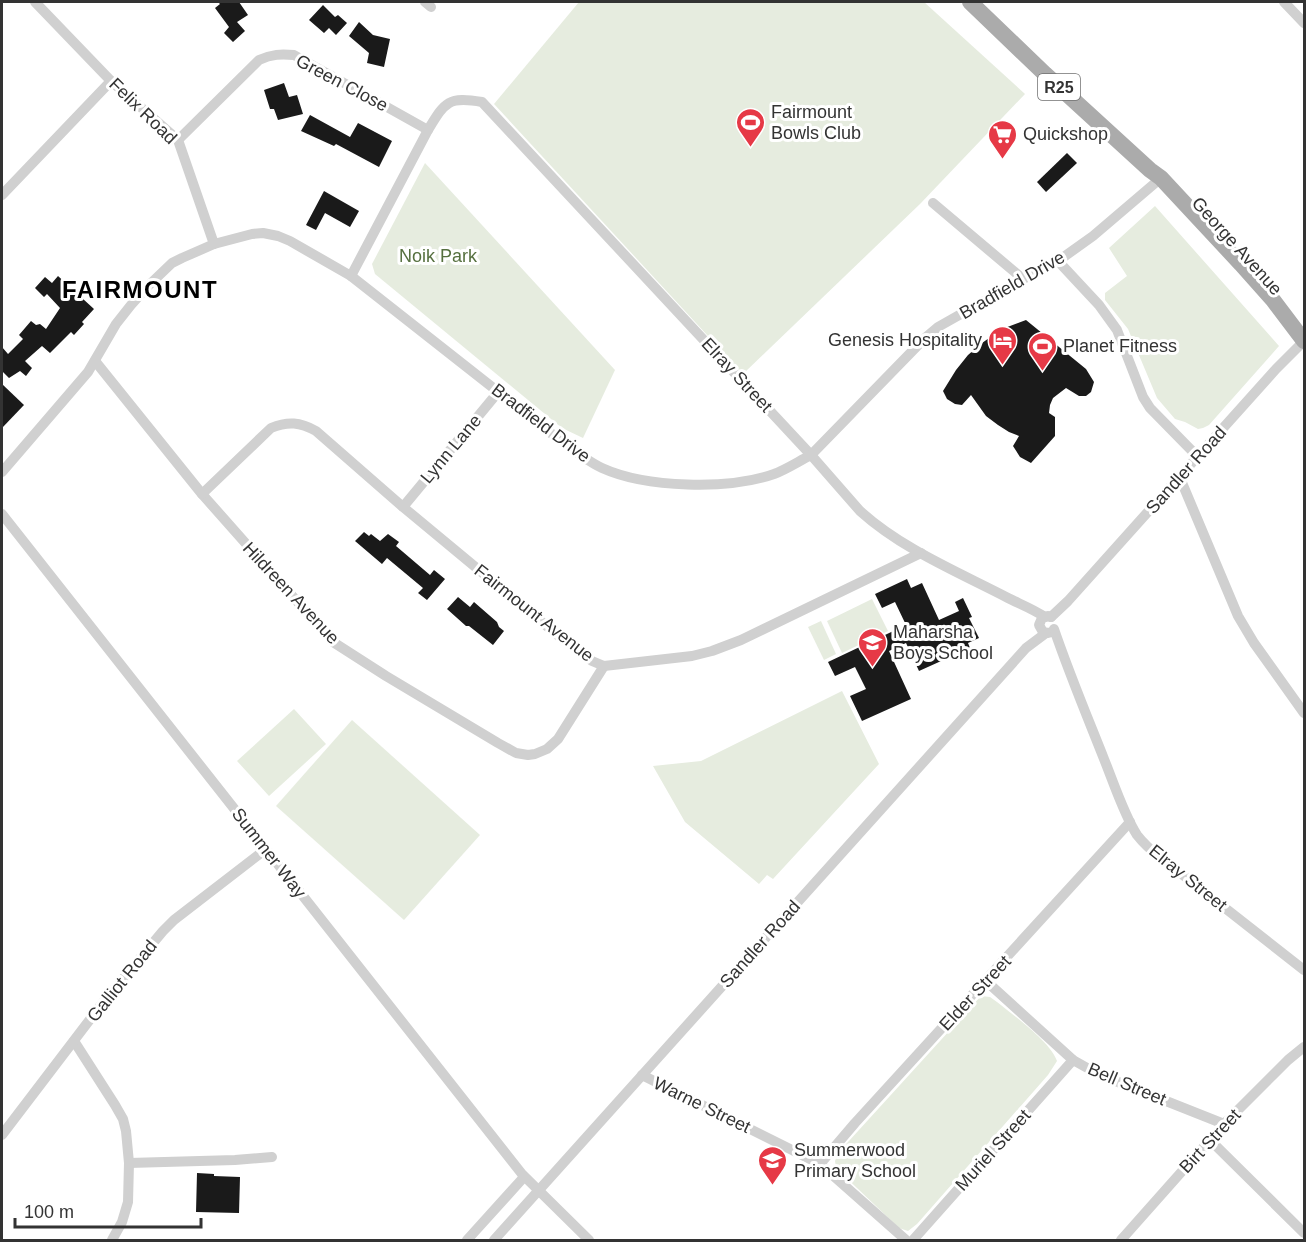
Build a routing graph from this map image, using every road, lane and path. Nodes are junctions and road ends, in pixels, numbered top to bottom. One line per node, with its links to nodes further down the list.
1 (35, 2): 5 (street, Felix Road)
2 (970, 2): 8 (main road, George Avenue / R25)
3 (1284, 2): 4 (street)
4 (1305, 23)
5 (111, 81): 7 (street, Felix Road); 9 (street)
6 (428, 130): 7 (street, Green Close); 13 (street); 18 (street, Elray Street)
7 (178, 140): 11 (street, Felix Road)
8 (1155, 177): 12 (street, Bradfield Drive); 15 (main road, George Avenue / R25)
9 (2, 195)
10 (933, 203): 14 (street)
11 (214, 244): 13 (street, Bradfield Drive); 16 (street, Bradfield Drive)
12 (1058, 261): 14 (street, Bradfield Drive); 19 (street)
13 (351, 276): 17 (street, Bradfield Drive)
14 (1023, 279): 18 (street, Bradfield Drive)
15 (1303, 346): 19 (street, Sandler Road)
16 (95, 361): 20 (street, Bradfield Drive); 22 (street, Hildreen Avenue)
17 (499, 391): 18 (street, Bradfield Drive); 23 (street, Lynn Lane)
18 (811, 455): 25 (street, Elray Street)
19 (1198, 457): 21 (street, Sandler Road)
20 (2, 472)
21 (1180, 478): 26 (street, Sandler Road); 28 (street)
22 (202, 494): 23 (street, Fairmount Avenue); 27 (street, Hildreen Avenue)
23 (403, 507): 27 (street, Fairmount Avenue)
24 (2, 514): 30 (street, Summer Way)
25 (921, 553): 26 (street, Elray Street); 27 (street, Fairmount Avenue)
26 (1047, 625): 29 (street, Elray Street); 36 (street, Sandler Road)
27 (604, 666)
28 (1305, 713)
29 (1130, 822): 31 (street, Elray Street); 32 (street, Elder Street)
30 (266, 849): 33 (street, Galliot Road); 43 (street, Summer Way)
31 (1305, 970)
32 (986, 981): 35 (street, Bell Street); 42 (street, Elder Street)
33 (74, 1041): 38 (street, Galliot Road); 41 (street)
34 (1305, 1047): 37 (street, Birt Street)
35 (1073, 1060): 37 (street, Bell Street); 51 (street, Muriel Street)
36 (642, 1075): 42 (street, Warne Street); 44 (street, Sandler Road)
37 (1224, 1124): 39 (street, Birt Street)
38 (2, 1135)
39 (1210, 1140): 45 (street); 52 (street, Birt Street)
40 (272, 1157): 41 (street)
41 (129, 1163): 46 (street)
42 (820, 1164): 50 (street, Warne Street)
43 (524, 1177): 44 (street, Summer Way); 47 (street)
44 (538, 1191): 48 (street, Sandler Road); 49 (street, Summer Way)
45 (1305, 1233)
46 (112, 1240)
47 (467, 1240)
48 (494, 1240)
49 (589, 1240)
50 (906, 1240)
51 (913, 1240)
52 (1120, 1240)

